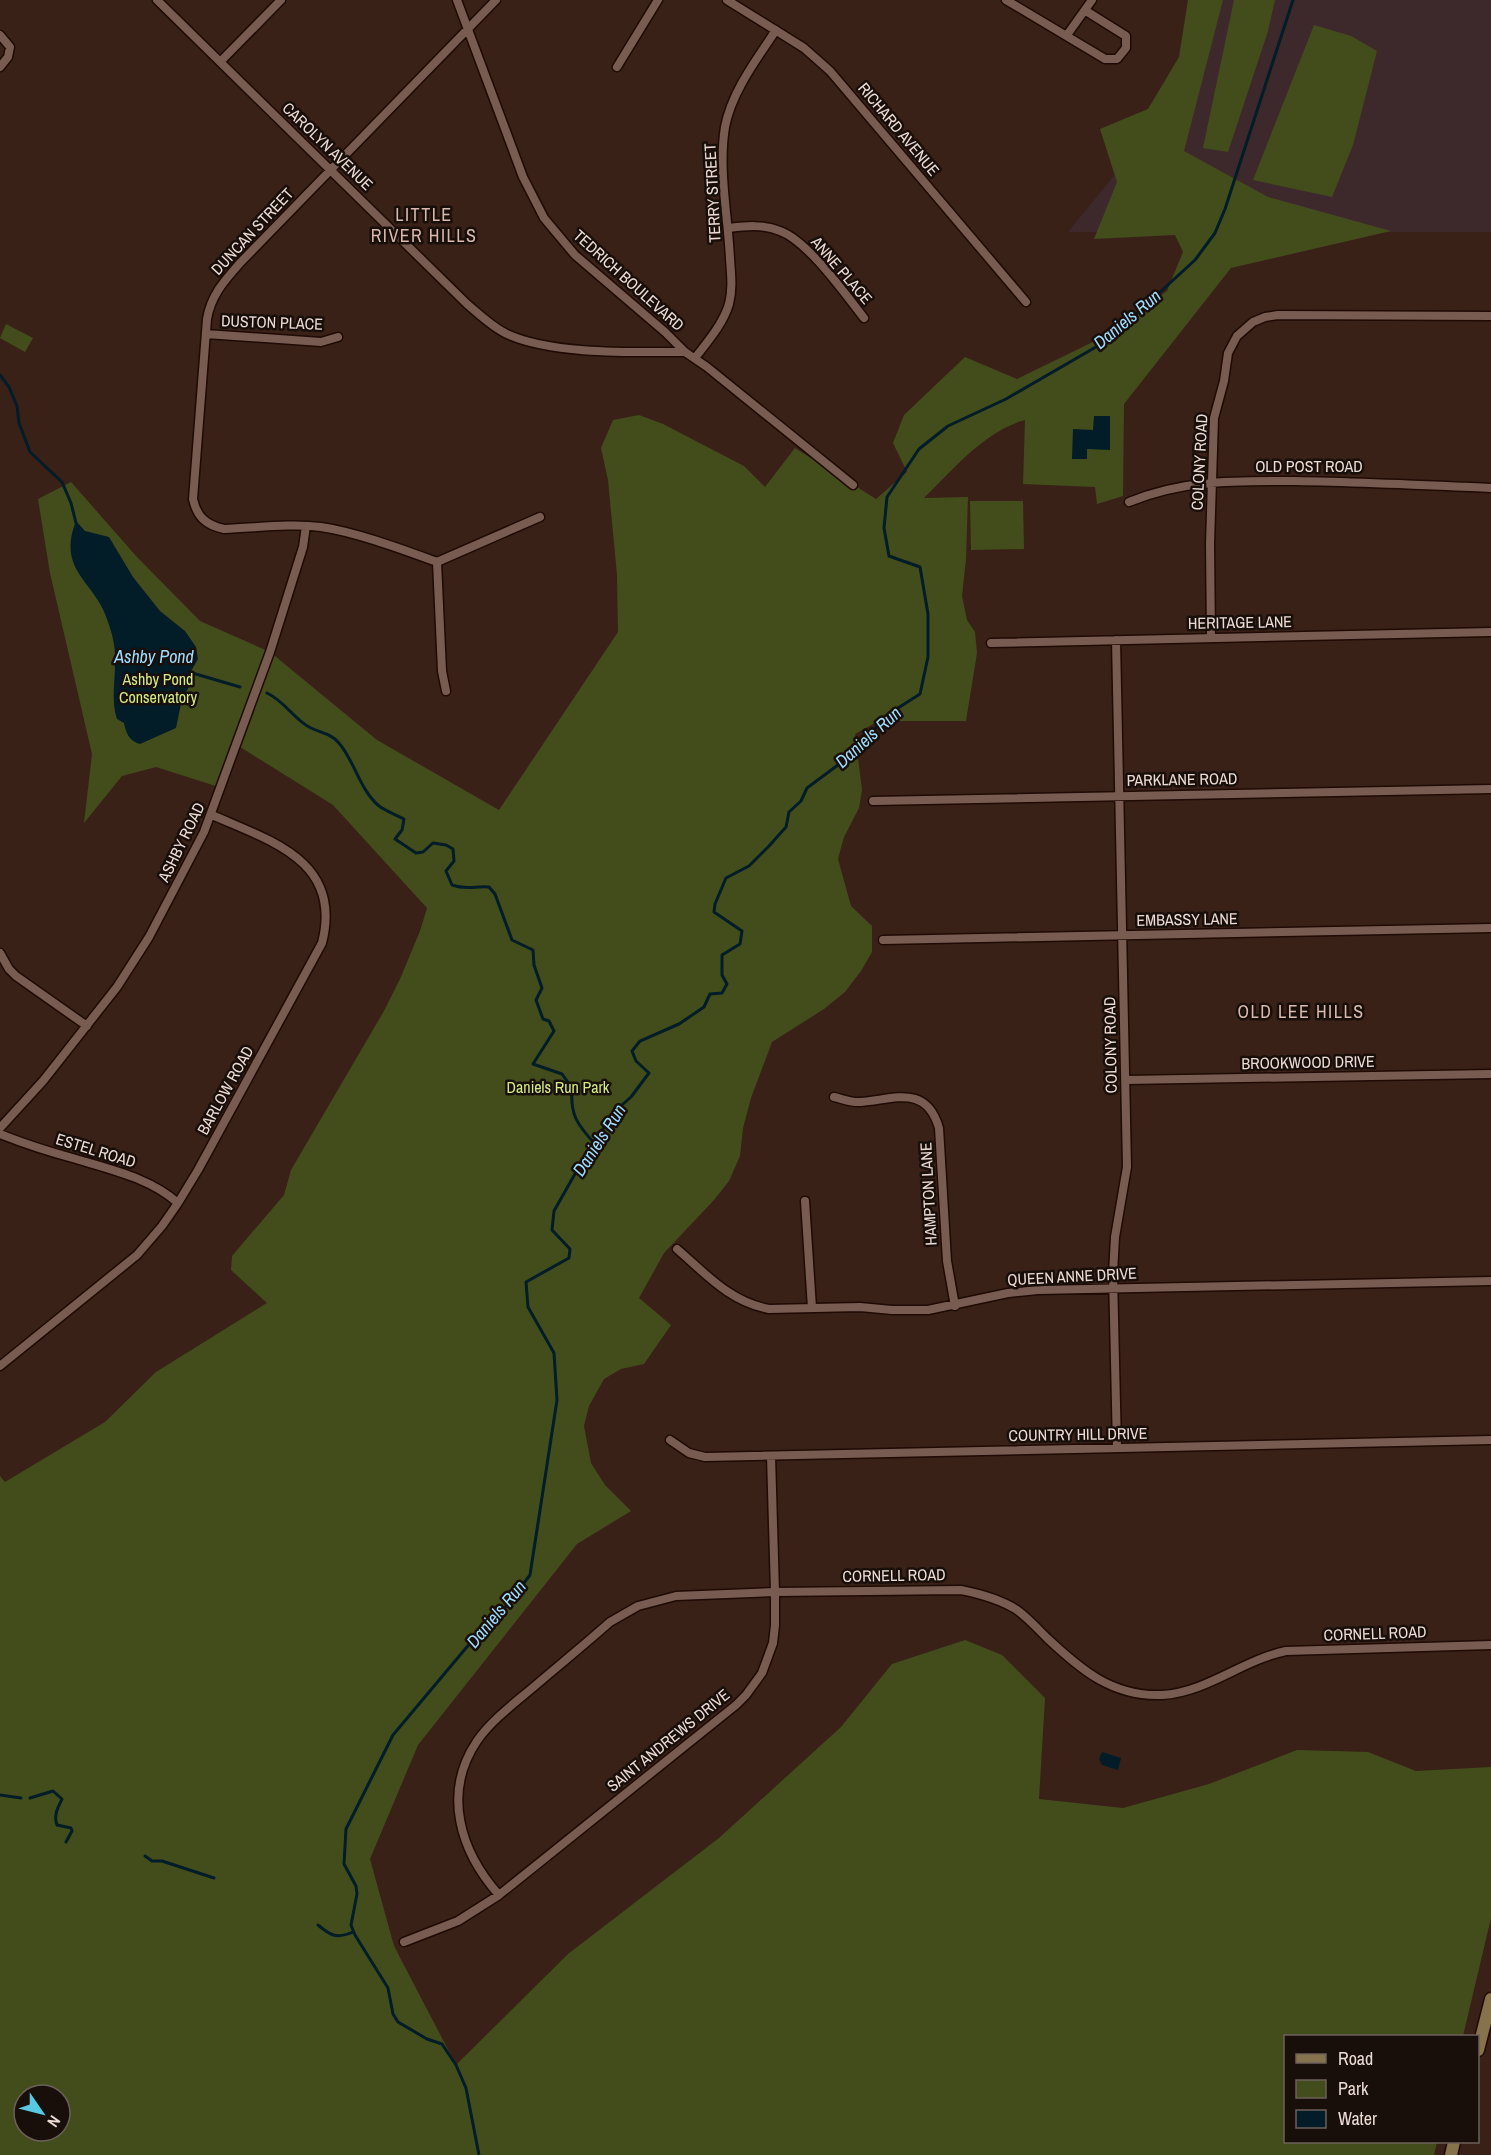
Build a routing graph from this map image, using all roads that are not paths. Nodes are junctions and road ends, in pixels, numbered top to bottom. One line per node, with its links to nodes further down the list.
1 (158, 0): 14 (street, CAROLYN AVENUE)
2 (280, 0): 14 (street)
3 (457, 0): 10 (street, TEDRICH BOULEVARD)
4 (495, 0): 10 (street, DUNCAN STREET)
5 (658, 0): 16 (street)
6 (727, 0): 11 (street, RICHARD AVENUE)
7 (1006, 0): 13 (street)
8 (1092, 0): 9 (street)
9 (1086, 11): 13 (street); 13 (street)
10 (469, 30): 17 (street, DUNCAN STREET); 24 (street, TEDRICH BOULEVARD)
11 (776, 30): 18 (street, TERRY STREET); 19 (street, RICHARD AVENUE)
12 (0, 35): 15 (street)
13 (1067, 35)
14 (220, 62): 17 (street, CAROLYN AVENUE)
15 (0, 67)
16 (617, 67)
17 (332, 170): 22 (street, DUNCAN STREET); 24 (street, CAROLYN AVENUE)
18 (729, 228): 21 (street, ANNE PLACE); 25 (street, TERRY STREET)
19 (1026, 302)
20 (1491, 316): 26 (street, COLONY ROAD)
21 (864, 318)
22 (206, 334): 23 (street, DUSTON PLACE); 31 (street, DUNCAN STREET)
23 (338, 337)
24 (685, 352): 25 (street, TEDRICH BOULEVARD)
25 (695, 358): 27 (street, TEDRICH BOULEVARD)
26 (1213, 482): 28 (street, OLD POST ROAD); 29 (street, OLD POST ROAD); 34 (street, COLONY ROAD)
27 (853, 485)
28 (1491, 488)
29 (1129, 502)
30 (540, 518): 32 (street)
31 (306, 526): 32 (street, DUNCAN STREET); 41 (street, ASHBY ROAD)
32 (437, 562): 37 (street)
33 (1491, 632): 34 (street, HERITAGE LANE)
34 (1211, 638): 35 (street, HERITAGE LANE)
35 (1116, 640): 36 (street, HERITAGE LANE); 39 (street, COLONY ROAD)
36 (991, 643)
37 (446, 691)
38 (1491, 789): 39 (street, PARKLANE ROAD)
39 (1120, 796): 40 (street, PARKLANE ROAD); 43 (street, COLONY ROAD)
40 (873, 801)
41 (212, 815): 46 (street, ASHBY ROAD); 53 (street, BARLOW ROAD)
42 (1491, 928): 43 (street, EMBASSY LANE)
43 (1123, 935): 44 (street, EMBASSY LANE); 48 (street, COLONY ROAD)
44 (883, 940)
45 (0, 954): 46 (street)
46 (87, 1026): 50 (street, ASHBY ROAD)
47 (1491, 1074): 48 (street, BROOKWOOD DRIVE)
48 (1126, 1080): 56 (street, COLONY ROAD)
49 (834, 1096): 57 (street, HAMPTON LANE)
50 (0, 1128)
51 (0, 1134): 53 (street, ESTEL ROAD)
52 (805, 1201): 58 (street)
53 (178, 1203): 59 (street, BARLOW ROAD)
54 (677, 1249): 58 (street, QUEEN ANNE DRIVE)
55 (1491, 1281): 56 (street, QUEEN ANNE DRIVE)
56 (1114, 1288): 57 (street, QUEEN ANNE DRIVE); 62 (street, COLONY ROAD)
57 (955, 1306): 58 (street, QUEEN ANNE DRIVE)
58 (812, 1308)
59 (0, 1366)
60 (670, 1440): 63 (street, COUNTRY HILL DRIVE)
61 (1491, 1440): 62 (street, COUNTRY HILL DRIVE)
62 (1118, 1448): 63 (street, COUNTRY HILL DRIVE)
63 (771, 1456): 64 (street, SAINT ANDREWS DRIVE)
64 (775, 1592): 65 (street, CORNELL ROAD); 66 (street, SAINT ANDREWS DRIVE); 66 (street, CORNELL ROAD)
65 (1491, 1645)
66 (499, 1895): 67 (street, SAINT ANDREWS DRIVE)
67 (404, 1942)
68 (1491, 1999): 69 (main road)
69 (1479, 2046)

